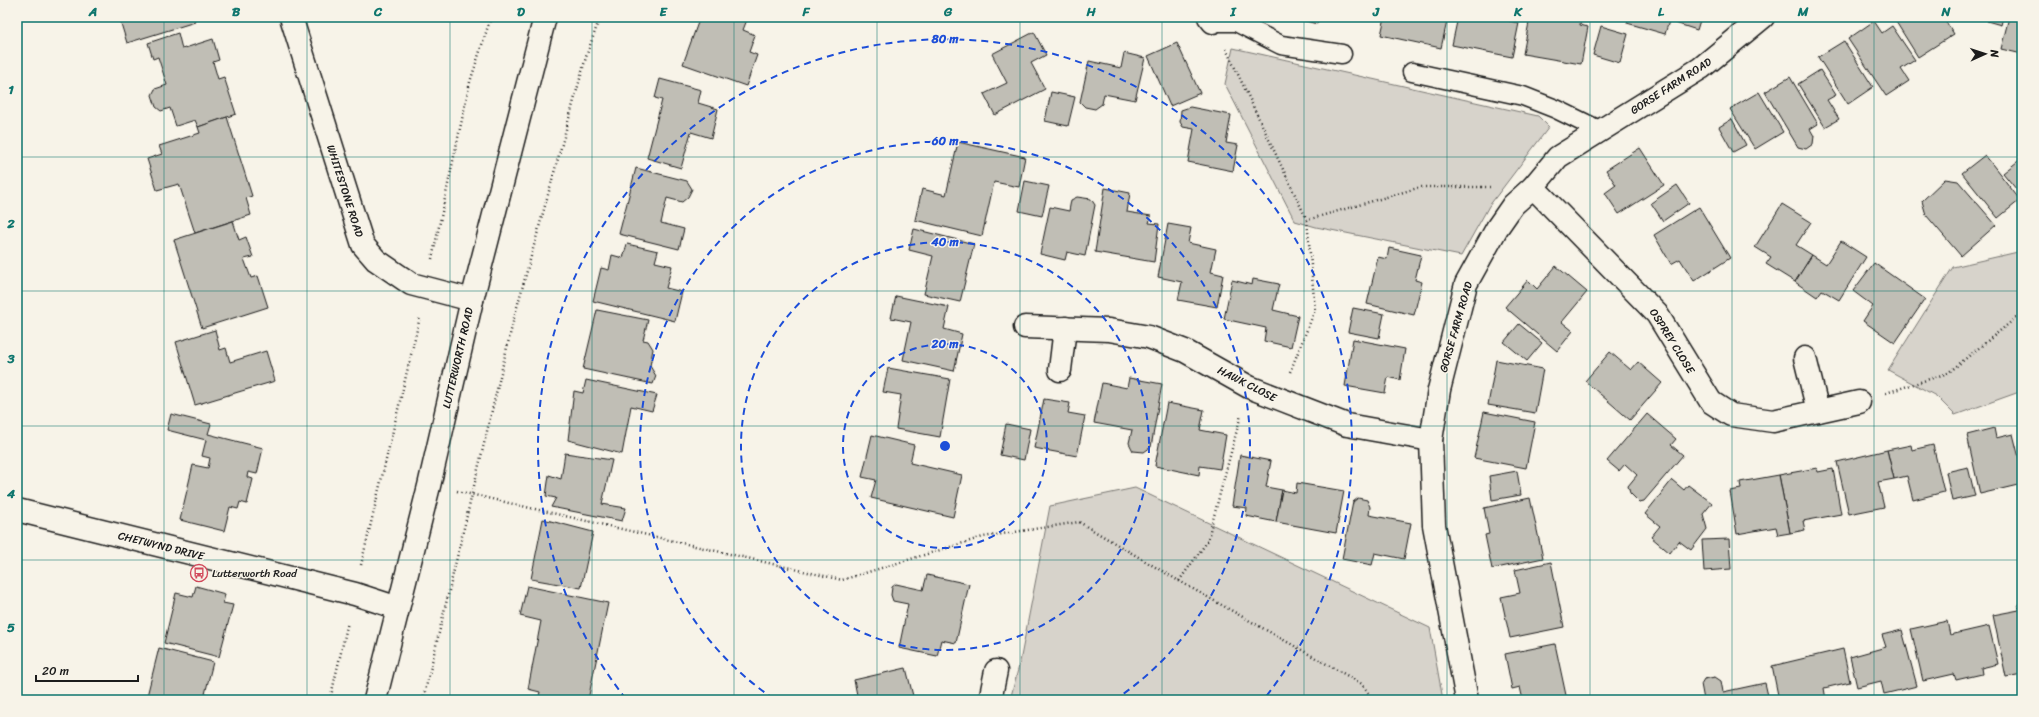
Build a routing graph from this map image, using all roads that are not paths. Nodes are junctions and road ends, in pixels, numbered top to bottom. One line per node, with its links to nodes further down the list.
1 (291, 17): 9 (street, WHITESTONE ROAD)
2 (545, 17): 9 (street, LUTTERWORTH ROAD)
3 (1763, 17): 7 (street, GORSE FARM ROAD)
4 (1211, 19): 5 (lane)
5 (1342, 54)
6 (1412, 72): 7 (lane)
7 (1600, 130): 8 (street, GORSE FARM ROAD)
8 (1532, 187): 15 (street, OSPREY CLOSE); 16 (street, GORSE FARM ROAD)
9 (472, 300): 18 (street, LUTTERWORTH ROAD)
10 (1025, 327): 11 (street, HAWK CLOSE)
11 (1065, 328): 13 (street); 16 (street, HAWK CLOSE)
12 (1805, 358): 15 (street)
13 (1060, 370)
14 (1859, 402): 15 (street, OSPREY CLOSE)
15 (1818, 411)
16 (1431, 440): 22 (street, GORSE FARM ROAD)
17 (17, 510): 18 (street, CHETWYND DRIVE)
18 (398, 608): 20 (street, LUTTERWORTH ROAD)
19 (996, 671): 21 (street)
20 (375, 700)
21 (990, 700)
22 (1467, 700)

